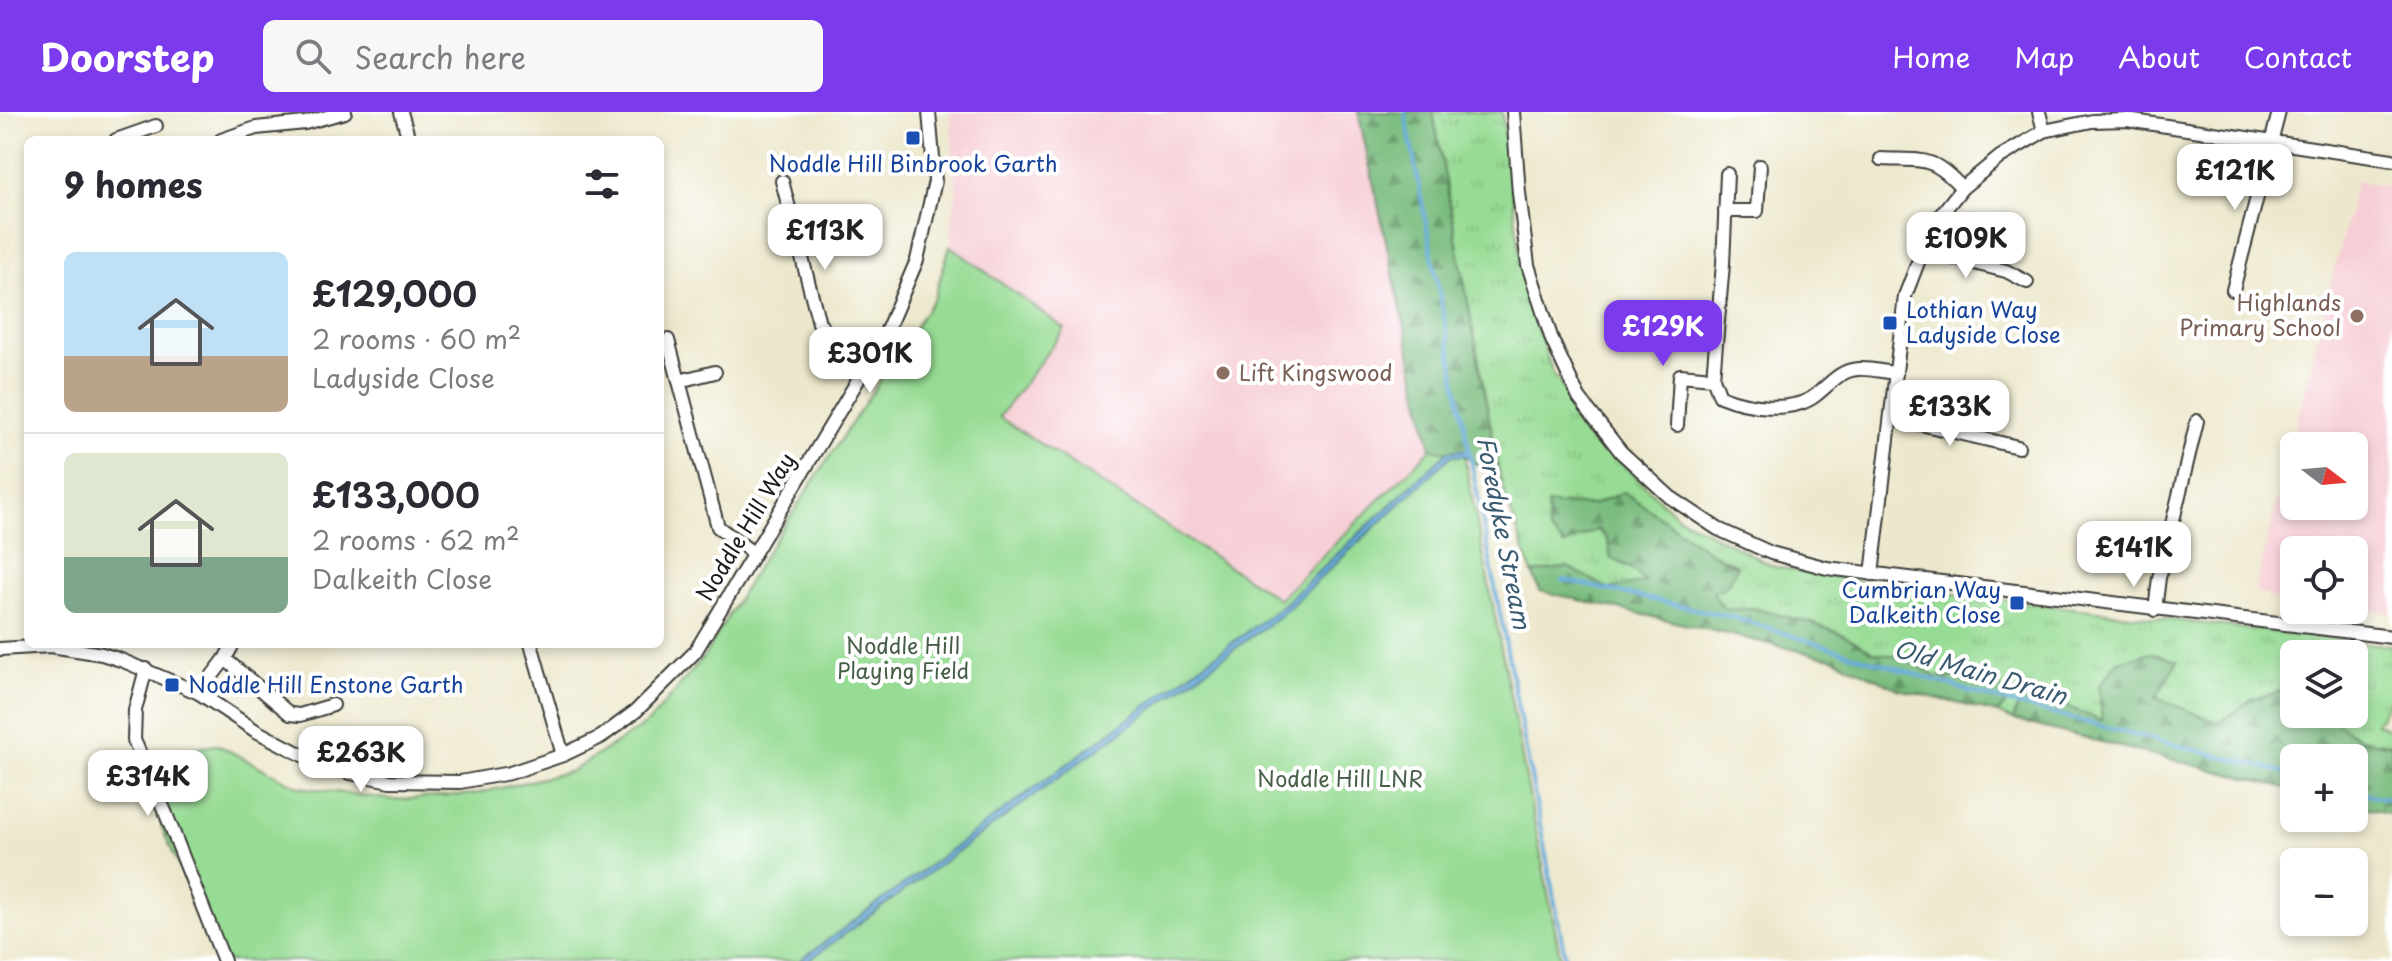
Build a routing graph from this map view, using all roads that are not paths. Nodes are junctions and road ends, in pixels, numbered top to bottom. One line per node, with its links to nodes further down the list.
1 (345, 112): 9 (street)
2 (401, 112): 12 (street)
3 (929, 112): 25 (street, Noddle Hill Way)
4 (1513, 112): 35 (street)
5 (2039, 112): 8 (street)
6 (2279, 112): 13 (street)
7 (156, 126): 10 (street)
8 (2044, 131): 13 (street); 19 (street)
9 (280, 132): 11 (street)
10 (127, 136)
11 (233, 136)
12 (408, 136)
13 (2272, 143): 15 (street); 23 (street)
14 (1881, 159): 19 (street)
15 (2392, 160)
16 (1760, 166): 20 (street)
17 (1727, 174): 20 (street)
18 (782, 181): 25 (street)
19 (1962, 188): 21 (street)
20 (1725, 211): 28 (street)
21 (1924, 242): 22 (street); 27 (street)
22 (2027, 282)
23 (2233, 290)
24 (668, 340): 29 (street)
25 (866, 365): 34 (street, Noddle Hill Way)
26 (715, 372): 29 (street)
27 (1896, 373): 28 (street); 30 (street)
28 (1713, 378): 32 (street)
29 (679, 381): 34 (street)
30 (1891, 417): 33 (street); 35 (street)
31 (2197, 421): 36 (street)
32 (1677, 425)
33 (2018, 447)
34 (753, 553): 47 (street, Noddle Hill Way)
35 (1872, 574): 36 (street)
36 (2155, 610): 37 (street)
37 (2392, 637)
38 (24, 648): 41 (street, Noddle Hill Way)
39 (231, 648): 43 (street)
40 (532, 648): 47 (street)
41 (0, 649)
42 (103, 649): 44 (street, Noddle Hill Way)
43 (225, 659): 45 (street); 46 (street)
44 (146, 669): 45 (street, Noddle Hill Way); 48 (street)
45 (199, 693): 47 (street, Noddle Hill Way)
46 (333, 705)
47 (563, 755)
48 (224, 961)

